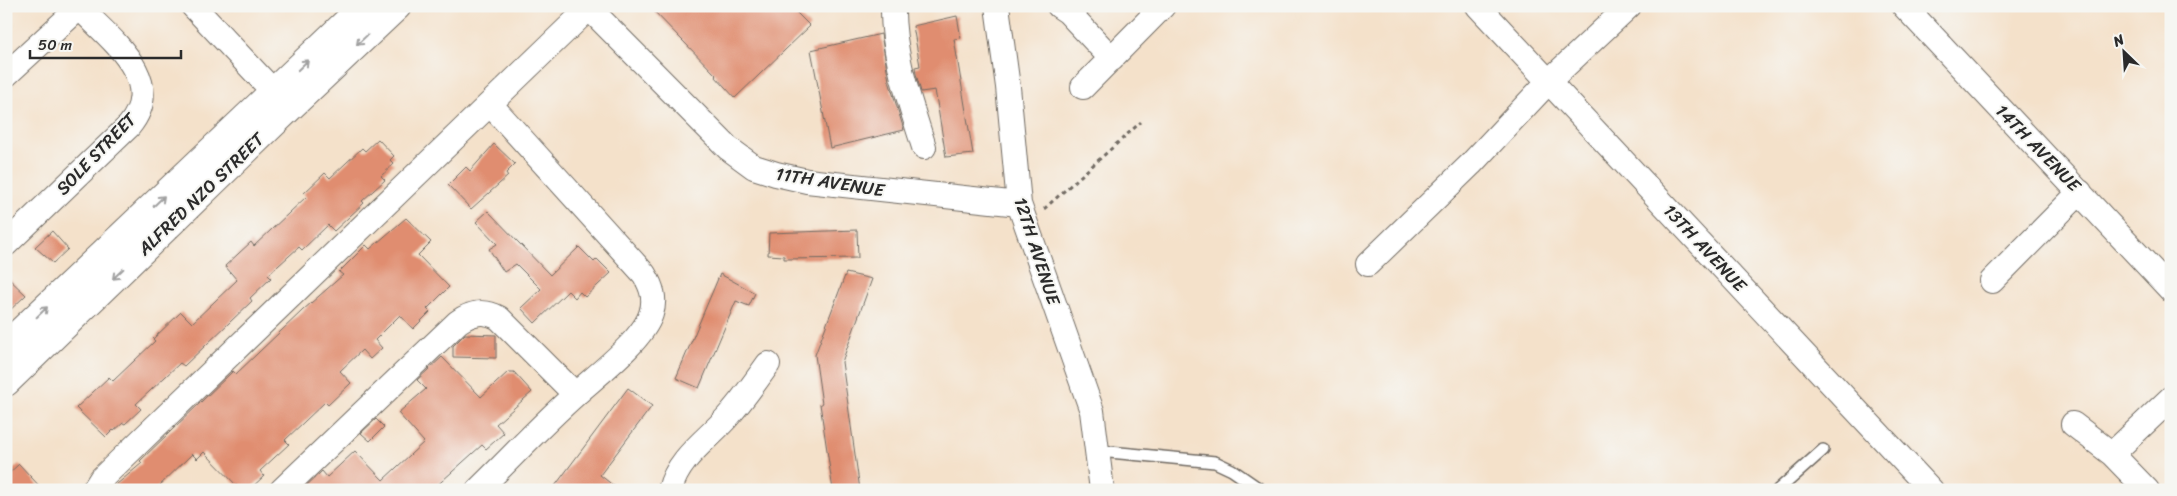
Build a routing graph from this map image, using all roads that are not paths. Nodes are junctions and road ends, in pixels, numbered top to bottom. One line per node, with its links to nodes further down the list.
1 (193, 6): 17 (street)
2 (364, 6): 17 (street, ALFRED NZO STREET, one-way to 2)
3 (397, 6): 17 (street, ALFRED NZO STREET, one-way to 17)
4 (893, 6): 19 (street)
5 (1059, 6): 13 (street)
6 (1164, 6): 13 (street)
7 (1478, 6): 15 (street, 13TH AVENUE)
8 (1629, 6): 15 (street)
9 (1904, 6): 20 (street, 14TH AVENUE)
10 (81, 7): 14 (street); 22 (street, SOLE STREET)
11 (588, 7): 18 (street); 21 (street, 11TH AVENUE)
12 (1001, 7): 21 (street, 12TH AVENUE)
13 (1112, 59): 16 (street)
14 (6, 75)
15 (1549, 81): 23 (street); 42 (street, 13TH AVENUE)
16 (1083, 87)
17 (281, 100): 26 (street, ALFRED NZO STREET, one-way to 17); 28 (street, ALFRED NZO STREET, one-way to 28)
18 (490, 104): 29 (street); 36 (street)
19 (924, 147)
20 (2080, 192): 24 (street); 25 (street, 14TH AVENUE)
21 (1022, 215): 33 (street, 12TH AVENUE)
22 (6, 244)
23 (1368, 264)
24 (1992, 281)
25 (2171, 290)
26 (6, 346)
27 (768, 364): 38 (street)
28 (6, 382)
29 (575, 394): 35 (street); 37 (street)
30 (2171, 398): 34 (street)
31 (2073, 424): 34 (street)
32 (1823, 450): 41 (lane)
33 (1099, 451): 39 (street, 12TH AVENUE); 40 (lane)
34 (2112, 454): 43 (street)
35 (486, 487)
36 (94, 490)
37 (282, 490)
38 (670, 490)
39 (1102, 490)
40 (1261, 490)
41 (1778, 490)
42 (1931, 490)
43 (2147, 490)

